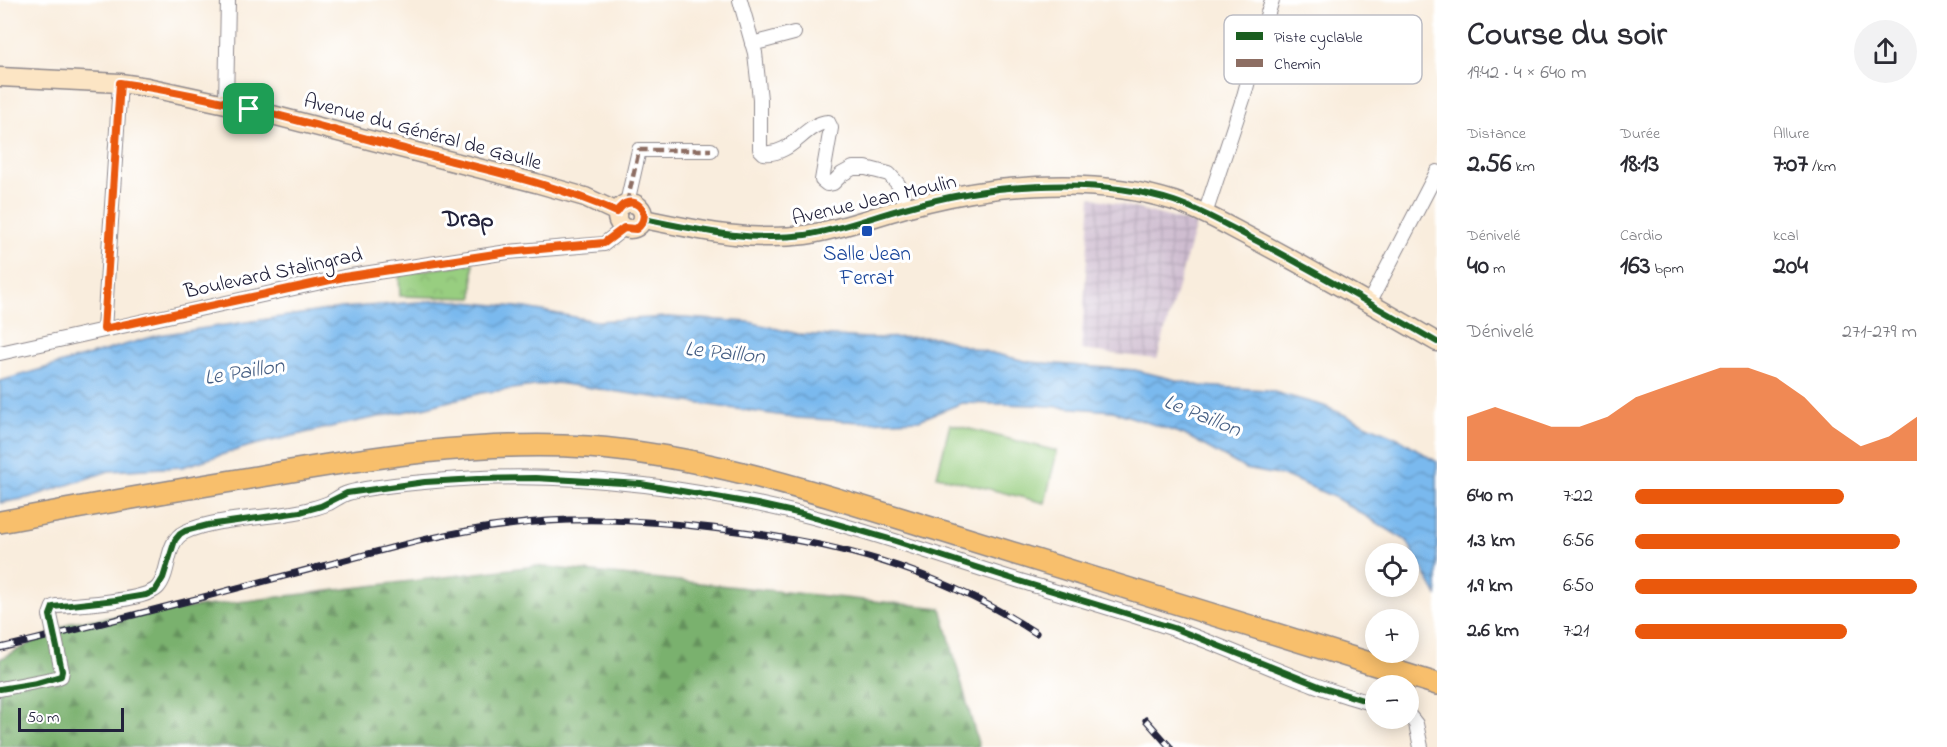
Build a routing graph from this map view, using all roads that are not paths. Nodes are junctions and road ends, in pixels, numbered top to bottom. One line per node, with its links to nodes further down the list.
1 (228, 0): 10 (street)
2 (740, 0): 6 (street)
3 (1272, 0): 4 (street)
4 (1267, 15)
5 (794, 33): 6 (street)
6 (750, 39): 13 (street)
7 (0, 77): 8 (street, Avenue du Général de Gaulle)
8 (120, 83): 10 (street, Avenue du Général de Gaulle); 17 (street)
9 (1248, 84): 15 (street)
10 (226, 103): 14 (street, Avenue du Général de Gaulle)
11 (711, 150): 14 (street)
12 (1436, 176): 16 (street)
13 (907, 207): 14 (street, Avenue Jean Moulin); 15 (street, Avenue Jean Moulin)
14 (623, 214): 17 (street, Boulevard Stalingrad)
15 (1204, 214): 16 (street, Avenue Jean Moulin)
16 (1369, 303): 18 (street, Avenue Jean Moulin)
17 (104, 329): 19 (street, Boulevard Stalingrad)
18 (1437, 342)
19 (0, 353)
20 (0, 522): 22 (main road)
21 (0, 531): 22 (main road)
22 (1389, 673): 23 (main road); 25 (main road)
23 (1437, 684)
24 (0, 689): 26 (street, bridge)
25 (1437, 692)
26 (1365, 701)
27 (1417, 729): 28 (street)
28 (1420, 747)

